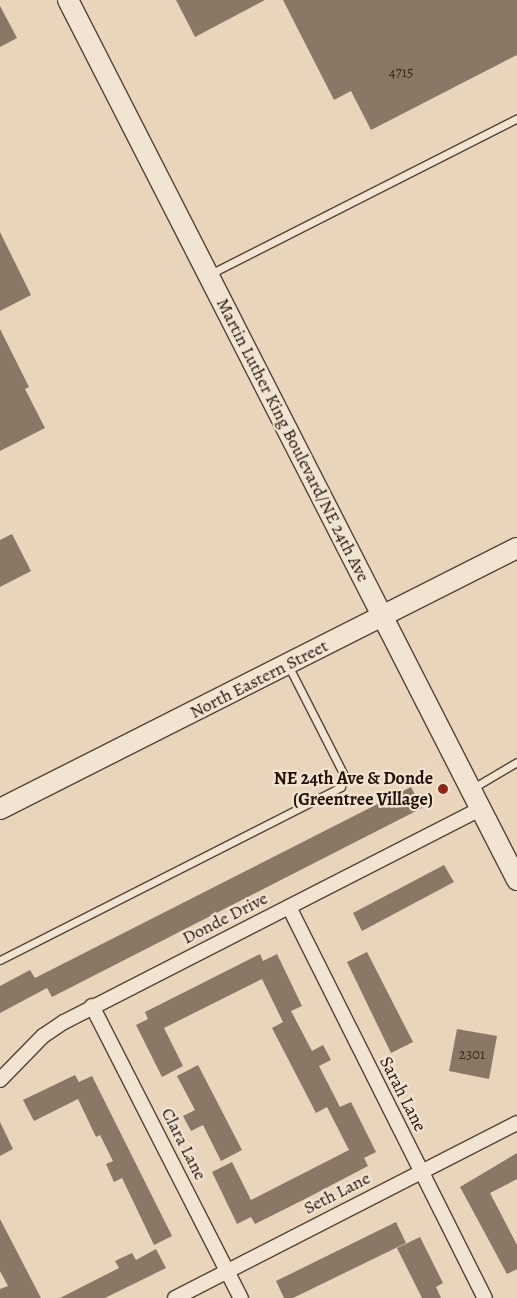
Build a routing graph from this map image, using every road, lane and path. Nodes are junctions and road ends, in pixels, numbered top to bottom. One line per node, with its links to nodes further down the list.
1 (68, 0): 3 (main road, Martin Luther King Boulevard/NE 24th Ave)
2 (517, 118): 3 (lane)
3 (209, 274): 5 (main road, Martin Luther King Boulevard/NE 24th Ave)
4 (517, 548): 5 (main road, North Eastern Street)
5 (383, 617): 6 (main road, North Eastern Street); 8 (main road, Martin Luther King Boulevard/NE 24th Ave)
6 (288, 664): 9 (main road, North Eastern Street); 13 (lane)
7 (517, 762): 8 (lane)
8 (470, 789): 10 (main road, Martin Luther King Boulevard/NE 24th Ave)
9 (0, 809)
10 (481, 809): 11 (main road, Martin Luther King Boulevard/NE 24th Ave); 12 (street, Donde Drive)
11 (517, 880)
12 (288, 907): 14 (street, Donde Drive); 17 (street, Sarah Lane)
13 (0, 960)
14 (92, 1006): 15 (street, Donde Drive); 18 (street, Clara Lane)
15 (0, 1080)
16 (517, 1123): 17 (street, Seth Lane)
17 (421, 1172): 18 (street, Seth Lane); 21 (street, Sarah Lane)
18 (228, 1271): 19 (street, Seth Lane); 20 (street, Clara Lane)
19 (175, 1298)
20 (241, 1298)
21 (485, 1298)

